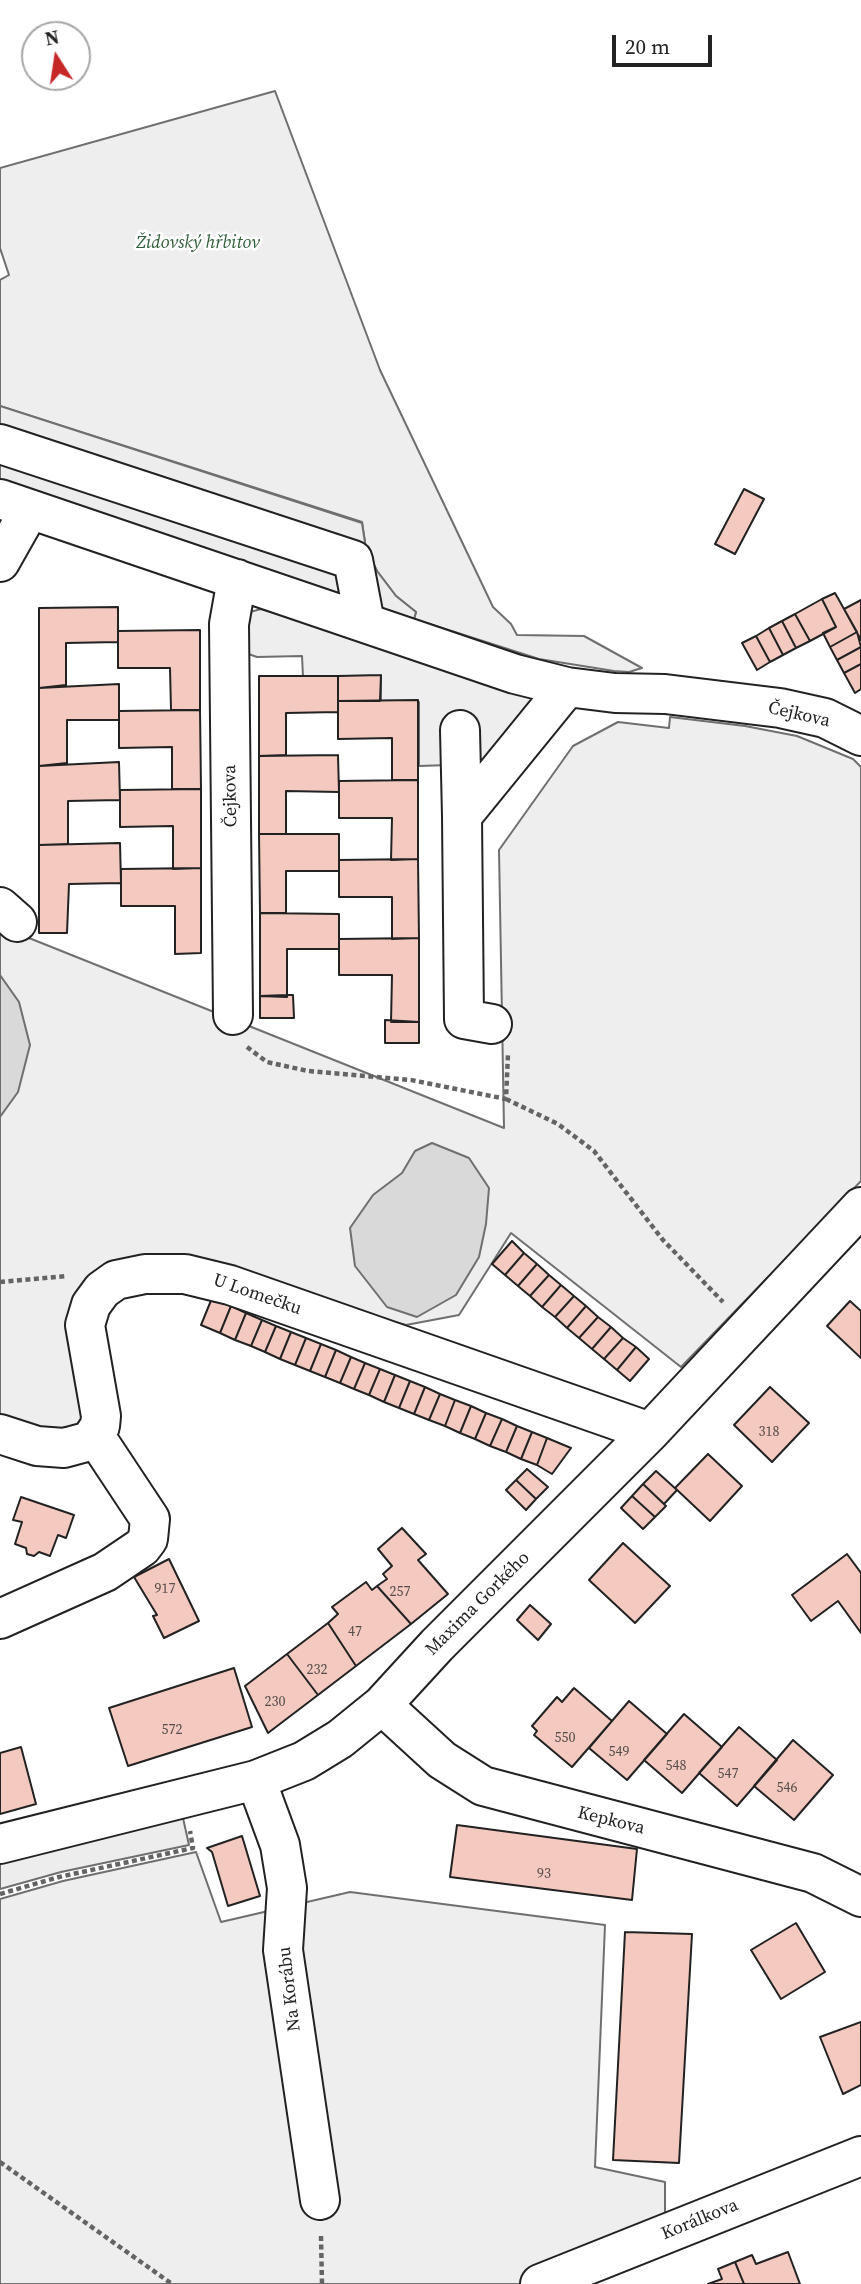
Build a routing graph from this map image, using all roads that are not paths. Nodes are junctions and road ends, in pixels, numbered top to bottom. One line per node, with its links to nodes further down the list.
1 (0, 444): 5 (street)
2 (15, 504): 3 (street); 4 (street, Čejkova)
3 (0, 562)
4 (237, 579): 5 (street, Čejkova); 10 (street, Čejkova)
5 (365, 623): 6 (street, Čejkova)
6 (566, 687): 8 (street, Čejkova); 9 (street)
7 (460, 730): 9 (street)
8 (861, 736)
9 (462, 816): 11 (street)
10 (233, 1015)
11 (492, 1024)
12 (861, 1207): 13 (street, Maxima Gorkého)
13 (650, 1432): 15 (street, U Lomečku); 17 (street, Maxima Gorkého)
14 (0, 1434): 15 (street)
15 (95, 1436): 16 (street)
16 (0, 1619)
17 (382, 1705): 18 (street, Maxima Gorkého); 20 (street, Kepkova)
18 (257, 1780): 19 (street, Maxima Gorkého); 22 (street, Na Korábu)
19 (0, 1844)
20 (861, 1897)
21 (861, 2156): 23 (street, Korálkova)
22 (320, 2200)
23 (540, 2284)

